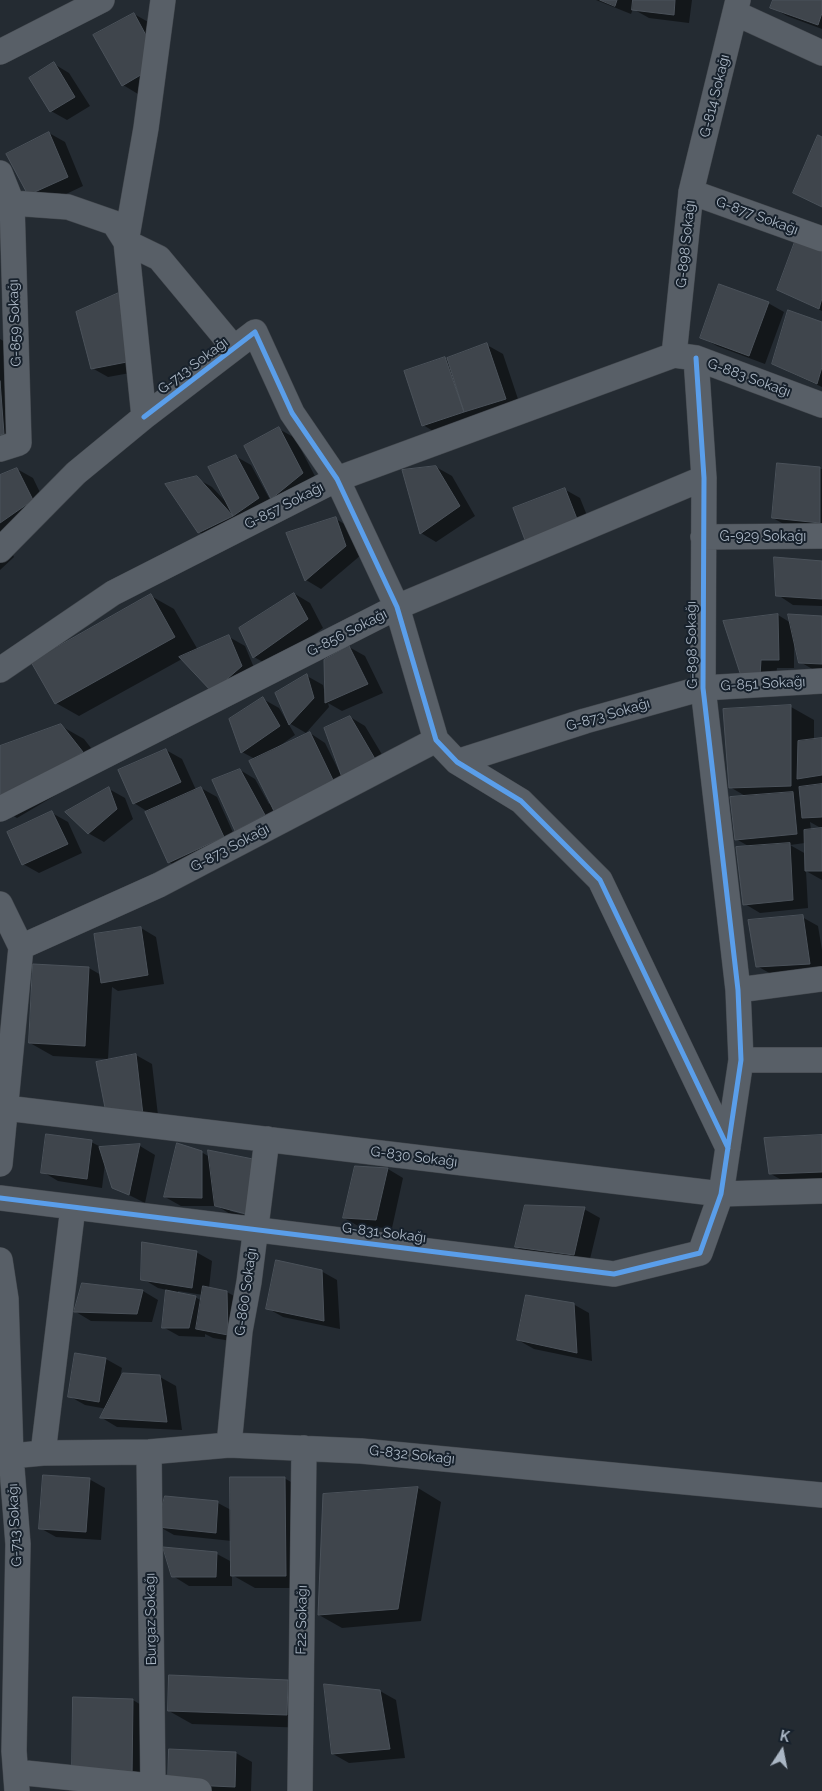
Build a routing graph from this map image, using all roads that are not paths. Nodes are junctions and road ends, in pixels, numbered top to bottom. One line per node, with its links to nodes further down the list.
1 (102, 0): 4 (street)
2 (163, 0): 10 (street, G-713 Sokağı)
3 (737, 6): 5 (street); 7 (street, G-814 Sokağı)
4 (0, 52)
5 (822, 54)
6 (0, 173): 8 (street)
7 (691, 192): 9 (street, G-877 Sokağı); 12 (street, G-898 Sokağı)
8 (12, 202): 10 (street); 15 (street, G-859 Sokağı)
9 (822, 239)
10 (126, 242): 11 (street); 14 (street, G-713 Sokağı)
11 (234, 348): 14 (street, G-713 Sokağı); 17 (street, G-713 Sokağı)
12 (685, 357): 13 (street, G-883 Sokağı); 16 (street, G-898 Sokağı); 17 (street, G-857 Sokağı)
13 (822, 405)
14 (144, 417): 20 (street, G-713 Sokağı)
15 (9, 446)
16 (704, 478): 19 (street, G-898 Sokağı); 21 (street, G-856 Sokağı)
17 (337, 479): 21 (street); 22 (street, G-857 Sokağı)
18 (822, 536): 19 (street, G-929 Sokağı)
19 (703, 537): 24 (street, G-898 Sokağı)
20 (0, 550)
21 (398, 607): 25 (street); 27 (street, G-856 Sokağı)
22 (0, 670)
23 (822, 681): 24 (street, G-851 Sokağı)
24 (703, 688): 26 (street, G-873 Sokağı); 31 (street, G-898 Sokağı)
25 (436, 740): 26 (street); 29 (street, G-873 Sokağı)
26 (457, 762): 36 (street)
27 (0, 809)
28 (0, 904): 29 (street)
29 (21, 947): 34 (street)
30 (822, 979): 31 (street)
31 (738, 990): 32 (street, G-898 Sokağı)
32 (741, 1060): 33 (street); 36 (street, G-898 Sokağı)
33 (822, 1060)
34 (4, 1119): 35 (street, G-830 Sokağı); 37 (street)
35 (267, 1139): 39 (street, G-830 Sokağı); 42 (street, G-860 Sokağı)
36 (728, 1148): 39 (street, G-898 Sokağı)
37 (0, 1164)
38 (822, 1192): 39 (street, G-830 Sokağı)
39 (721, 1194): 42 (street, G-831 Sokağı)
40 (0, 1198): 41 (street, G-831 Sokağı)
41 (73, 1206): 42 (street, G-831 Sokağı); 47 (street)
42 (255, 1228): 44 (street, G-860 Sokağı)
43 (0, 1260): 48 (street, G-713 Sokağı)
44 (229, 1445): 45 (street, G-832 Sokağı); 46 (street, G-832 Sokağı)
45 (304, 1448): 49 (street, G-832 Sokağı); 53 (street, F22 Sokağı)
46 (149, 1452): 47 (street, G-832 Sokağı); 51 (street, Burgaz Sokağı)
47 (43, 1453): 48 (street, G-832 Sokağı)
48 (6, 1456): 50 (street, G-713 Sokağı)
49 (822, 1496)
50 (12, 1766): 51 (street)
51 (153, 1786): 52 (street)
52 (199, 1791)
53 (300, 1791)

